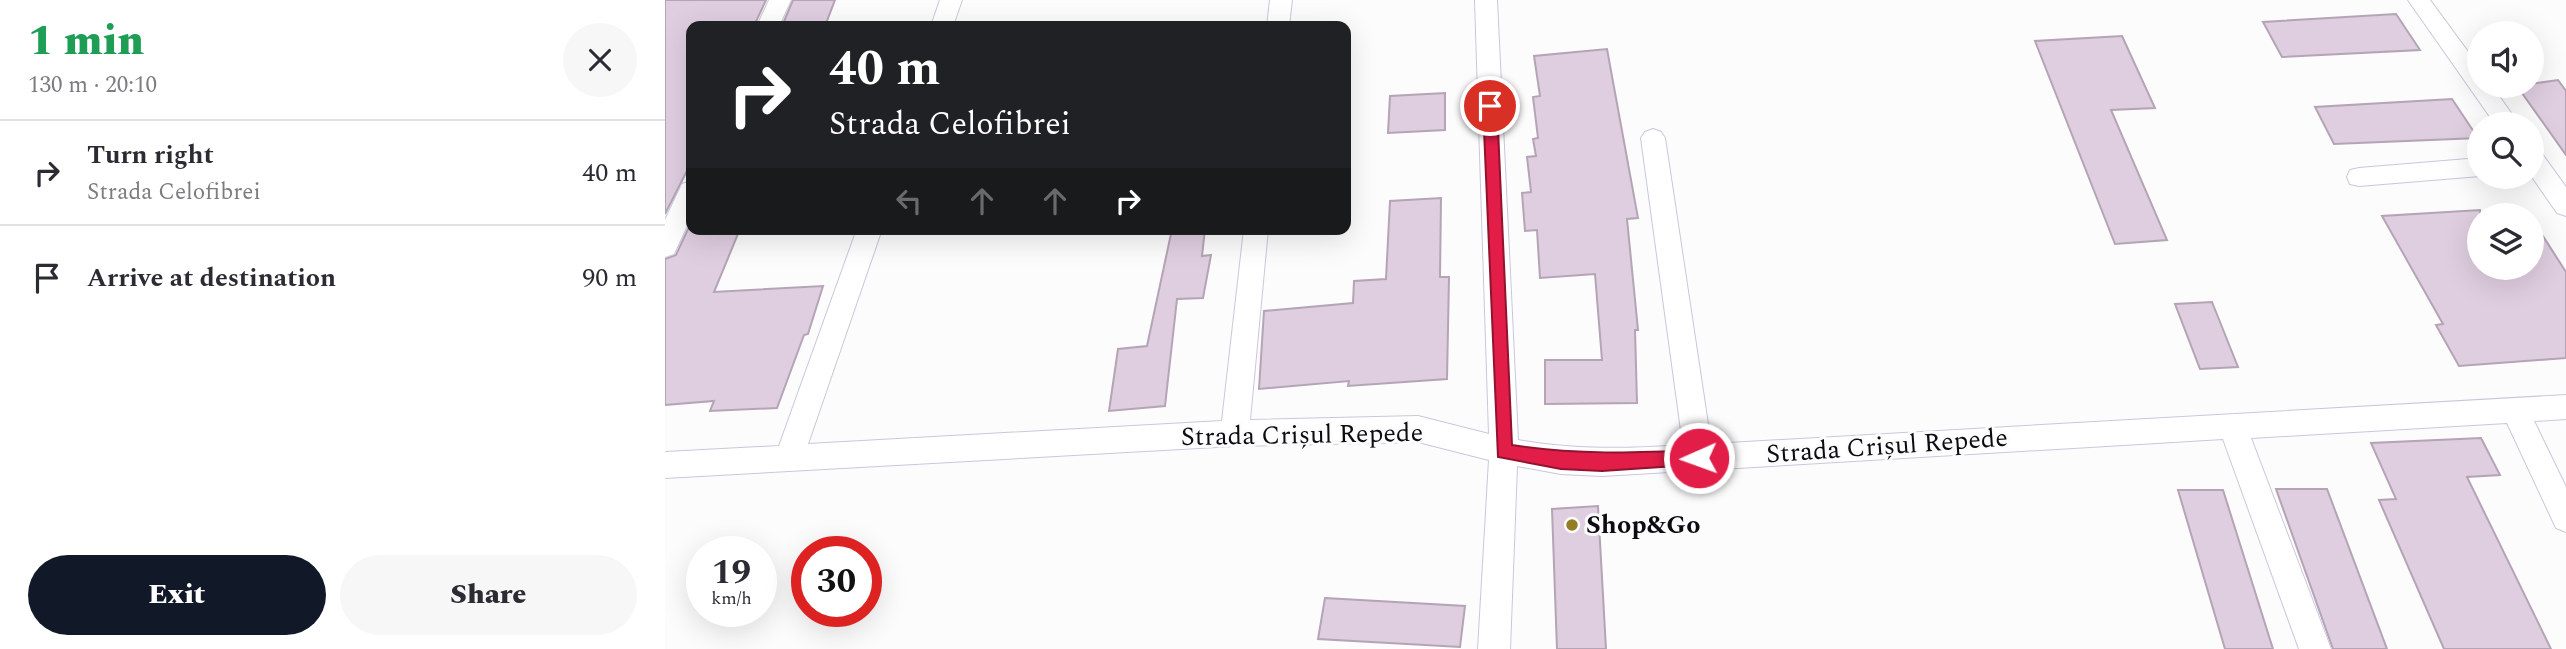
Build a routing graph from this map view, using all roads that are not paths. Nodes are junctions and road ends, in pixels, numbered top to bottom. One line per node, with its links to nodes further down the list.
1 (780, 0): 6 (street)
2 (951, 0): 7 (street)
3 (1281, 0): 8 (street)
4 (1486, 0): 23 (street)
5 (2419, 0): 9 (street)
6 (770, 21)
7 (944, 21)
8 (1279, 21)
9 (2467, 67)
10 (1653, 138): 25 (street)
11 (2467, 168): 13 (street)
12 (2544, 175): 15 (street)
13 (2359, 177)
14 (686, 202): 18 (street)
15 (2566, 206)
16 (868, 235): 24 (street)
17 (1255, 235): 22 (street)
18 (665, 247)
19 (2566, 407): 20 (street, Strada Crișul Repede)
20 (2514, 409): 21 (street, Strada Crișul Repede); 27 (street)
21 (2232, 425): 25 (street, Strada Crișul Repede); 29 (street)
22 (1234, 433): 23 (street, Strada Crișul Repede); 24 (street, Strada Crișul Repede)
23 (1504, 451): 25 (street, Strada Crișul Repede); 28 (street)
24 (789, 458): 26 (street, Strada Crișul Repede)
25 (1699, 458)
26 (665, 465)
27 (2566, 518)
28 (1494, 649)
29 (2315, 649)

